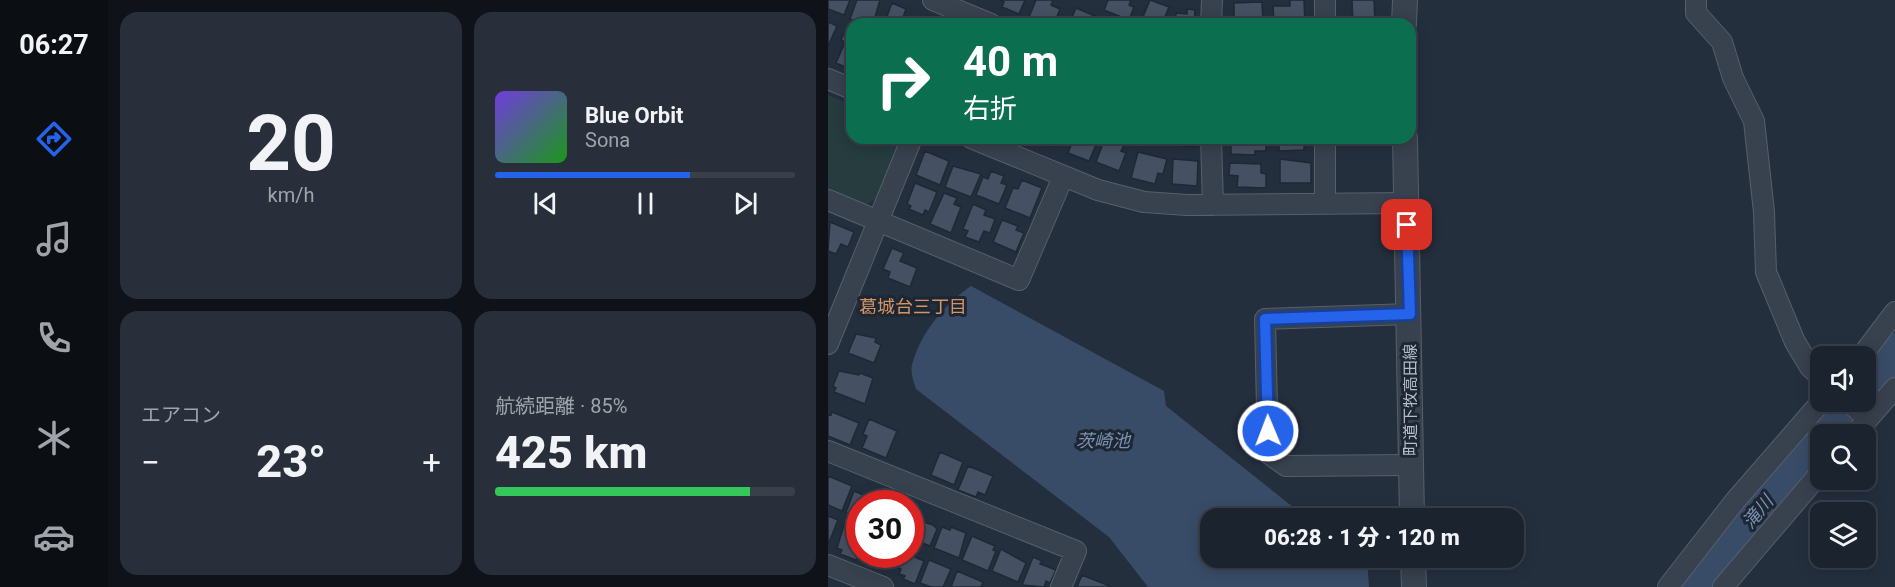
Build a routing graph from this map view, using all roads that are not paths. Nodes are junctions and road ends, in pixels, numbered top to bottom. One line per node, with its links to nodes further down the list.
1 (933, 0): 6 (street)
2 (1212, 0): 7 (street)
3 (1325, 0): 8 (street)
4 (1405, 0): 9 (street)
5 (1696, 0): 27 (street)
6 (960, 18)
7 (1211, 18)
8 (1325, 18)
9 (1404, 18)
10 (828, 79): 11 (street)
11 (846, 86)
12 (910, 144): 22 (street)
13 (985, 144): 17 (street)
14 (1211, 144): 21 (street)
15 (1325, 144): 19 (street)
16 (1406, 144): 20 (street, 町道下牧高田線)
17 (1063, 177): 21 (street); 22 (street)
18 (828, 200): 22 (street)
19 (1325, 202): 20 (street); 21 (street)
20 (1406, 203): 24 (street, 町道下牧高田線)
21 (1213, 205)
22 (879, 220): 25 (street)
23 (1895, 312): 26 (street)
24 (1410, 314): 34 (street, 町道下牧高田線); 34 (street)
25 (828, 344)
26 (1870, 346)
27 (1810, 367)
28 (1895, 388): 31 (street)
29 (1812, 412): 42 (street)
30 (1861, 412): 31 (street)
31 (1868, 418): 32 (street)
32 (1863, 424)
33 (828, 451): 40 (street)
34 (1410, 465): 36 (street, 町道下牧高田線)
35 (1810, 485): 43 (street)
36 (1412, 508)
37 (828, 565): 39 (street)
38 (1413, 568): 41 (street)
39 (883, 587)
40 (1061, 587)
41 (1414, 587)
42 (1668, 587)
43 (1723, 587)

